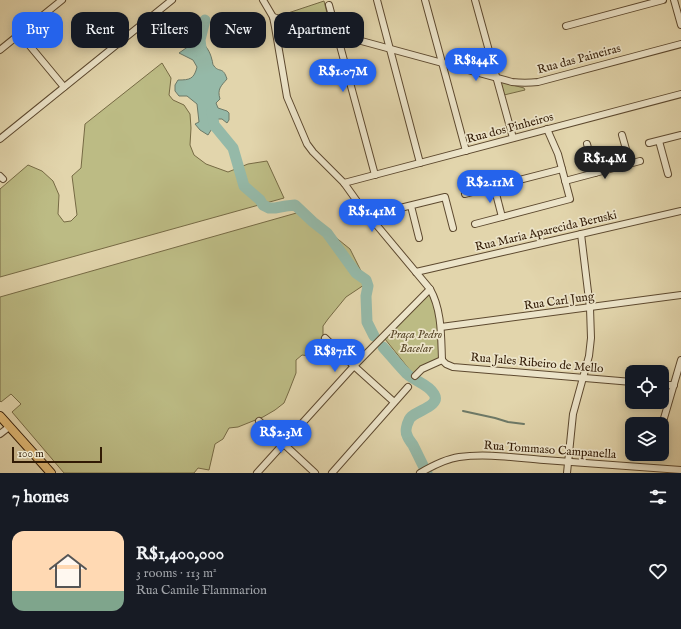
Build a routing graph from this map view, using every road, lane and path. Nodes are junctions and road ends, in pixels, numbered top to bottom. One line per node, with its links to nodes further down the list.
1 (62, 0): 10 (street)
2 (172, 0): 24 (street)
3 (263, 0): 12 (street)
4 (377, 0): 20 (street)
5 (425, 0): 22 (street)
6 (475, 0): 23 (street)
7 (662, 0): 14 (street)
8 (674, 0): 13 (street)
9 (329, 6): 11 (street)
10 (47, 12)
11 (331, 12)
12 (273, 18): 43 (street)
13 (681, 25)
14 (566, 26)
15 (12, 40): 21 (street)
16 (364, 42): 20 (street, Rua das Paineiras)
17 (681, 44): 23 (street, Rua das Paineiras)
18 (32, 48): 24 (street)
19 (341, 48): 41 (street)
20 (390, 49): 22 (street, Rua das Paineiras); 36 (street)
21 (0, 50)
22 (442, 63): 23 (street, Rua das Paineiras); 34 (street)
23 (496, 78): 29 (street)
24 (64, 87): 30 (street)
25 (681, 94): 26 (street, Rua dos Pinheiros)
26 (547, 129): 29 (street, Rua dos Pinheiros); 38 (street)
27 (622, 135): 37 (street)
28 (681, 135): 31 (street)
29 (513, 138): 34 (street, Rua dos Pinheiros)
30 (0, 140)
31 (659, 141): 32 (street); 40 (street)
32 (650, 143)
33 (587, 144): 39 (street)
34 (466, 151): 36 (street, Rua dos Pinheiros)
35 (640, 161): 37 (street)
36 (420, 163): 41 (street, Rua dos Pinheiros)
37 (630, 163): 39 (street)
38 (562, 169): 42 (street); 44 (street)
39 (595, 173): 42 (street)
40 (668, 174)
41 (375, 175): 43 (street, Rua dos Pinheiros)
42 (565, 181): 48 (street)
43 (344, 183): 49 (street)
44 (494, 186): 45 (street); 48 (street)
45 (465, 194)
46 (411, 206): 49 (street); 51 (street); 53 (street)
47 (681, 211): 52 (street, Rua Maria Aparecida Beruski)
48 (502, 217): 50 (street)
49 (376, 224): 54 (street)
50 (475, 224)
51 (453, 228)
52 (580, 234): 54 (street, Rua Maria Aparecida Beruski); 57 (street)
53 (419, 238)
54 (416, 272): 55 (street)
55 (430, 289): 58 (street); 62 (street)
56 (681, 295): 57 (street, Rua Carl Jung)
57 (590, 308): 58 (street, Rua Carl Jung); 64 (street)
58 (441, 328): 60 (street)
59 (325, 338): 62 (street)
60 (442, 360): 63 (street); 64 (street, Rua Jales Ribeiro de Mello)
61 (681, 360): 67 (street)
62 (354, 366): 69 (street); 75 (street)
63 (415, 376)
64 (583, 379): 65 (street, Rua Jales Ribeiro de Mello); 76 (street)
65 (625, 382)
66 (669, 385): 67 (street)
67 (674, 385): 71 (street)
68 (408, 387): 69 (street)
69 (394, 402): 83 (street)
70 (0, 416): 73 (main road)
71 (664, 417)
72 (259, 421): 75 (street)
73 (9, 426): 74 (street); 80 (main road)
74 (0, 434)
75 (283, 444): 81 (street); 82 (street)
76 (568, 462): 77 (street, Rua Tommaso Campanella); 79 (street, Rua Tommaso Campanella); 84 (street)
77 (649, 470): 78 (street, Rua Tommaso Campanella)
78 (681, 470)
79 (421, 472)
80 (51, 473)
81 (257, 473)
82 (315, 473)
83 (332, 473)
84 (567, 473)

